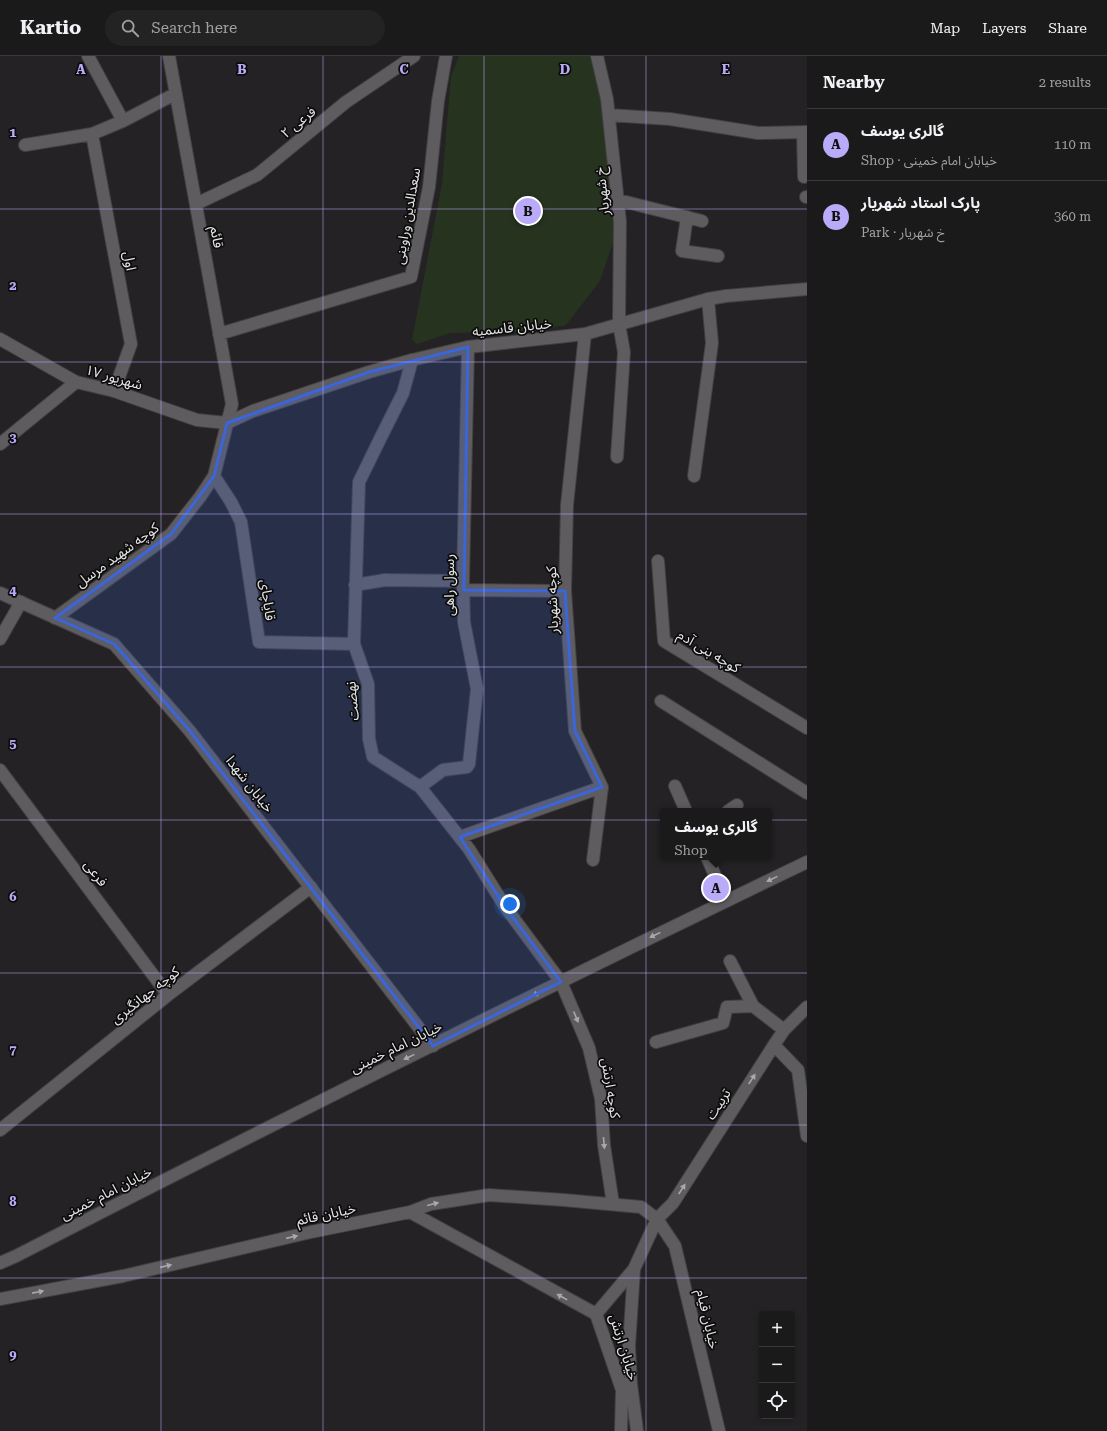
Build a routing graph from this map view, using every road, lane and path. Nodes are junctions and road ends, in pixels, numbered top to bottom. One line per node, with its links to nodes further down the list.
1 (88, 56): 8 (street)
2 (169, 56): 6 (street, قائم)
3 (414, 56): 14 (street, فرعی ۲)
4 (446, 56): 21 (street, سعدالدین وراوینی)
5 (597, 56): 7 (street, خ شهریار)
6 (175, 94): 8 (street); 14 (street, قائم)
7 (609, 115): 9 (street); 13 (street, خ شهریار)
8 (124, 120): 10 (street)
9 (805, 132): 12 (street)
10 (92, 134): 11 (street); 27 (street, اول)
11 (25, 145)
12 (804, 177)
13 (618, 200): 15 (street); 20 (street, خ شهریار)
14 (196, 204): 21 (street, قائم)
15 (687, 217): 16 (street); 17 (street)
16 (702, 221)
17 (718, 256)
18 (807, 289): 19 (street, خیابان قاسمیه)
19 (708, 299): 20 (street, خیابان قاسمیه); 32 (street)
20 (619, 324): 22 (street, خیابان قاسمیه); 30 (street, خ شهریار)
21 (219, 334): 28 (street, قائم)
22 (585, 334): 24 (street, خیابان قاسمیه); 36 (street, کوچه شهریار)
23 (0, 339): 26 (street, ۱۷ شهریور)
24 (468, 347): 25 (street, خیابان قاسمیه); 35 (street, رسول راهی)
25 (412, 360): 28 (street, خیابان قاسمیه); 34 (street, نهضت)
26 (76, 382): 27 (street, ۱۷ شهریور); 29 (street)
27 (114, 391): 28 (street, ۱۷ شهریور)
28 (227, 423): 31 (street, کوچه شهید مرسل)
29 (0, 444)
30 (617, 457)
31 (214, 476): 39 (street, کوچه شهید مرسل); 41 (street, قایاچای)
32 (694, 476)
33 (658, 562): 43 (street, کوچه بنی آدم)
34 (355, 585): 35 (street); 41 (street, نهضت)
35 (464, 585): 36 (street); 46 (street, رسول راهی)
36 (565, 591): 47 (street, کوچه شهریار)
37 (0, 593): 38 (street, خیابان شهدا)
38 (21, 602): 39 (street, خیابان شهدا); 40 (street)
39 (55, 618): 54 (street, خیابان شهدا)
40 (0, 639)
41 (354, 644): 46 (street, نهضت)
42 (661, 701): 48 (street)
43 (807, 728)
44 (0, 770): 58 (street, فرعی)
45 (675, 786): 49 (street)
46 (420, 787): 50 (street, نهضت)
47 (602, 787): 50 (street); 51 (street)
48 (807, 793)
49 (685, 808)
50 (460, 837): 57 (street, نهضت)
51 (593, 860)
52 (708, 860): 55 (street)
53 (807, 862): 55 (street, خیابان امام خمینی, one-way to 55)
54 (311, 887): 58 (street, کوچه جهانگیری); 64 (street, خیابان شهدا)
55 (726, 901): 57 (street, خیابان امام خمینی, one-way to 57)
56 (730, 961): 59 (street)
57 (561, 982): 64 (street, خیابان امام خمینی, one-way to 64); 67 (street, کوچه ارتش, one-way to 67)
58 (168, 995): 65 (street, کوچه جهانگیری)
59 (753, 1006): 61 (street); 62 (street)
60 (807, 1007): 61 (street, تربیت)
61 (784, 1030): 63 (street, تربیت)
62 (656, 1042)
63 (774, 1045): 66 (street); 69 (street, تربیت, one-way to 63)
64 (433, 1046): 70 (street, خیابان امام خمینی, one-way to 70)
65 (0, 1129)
66 (807, 1136)
67 (612, 1204): 68 (street, خیابان قائم, one-way to 67); 69 (street, خیابان قائم)
68 (410, 1212): 72 (street, خیابان قائم, one-way to 68); 73 (street, one-way to 68)
69 (657, 1218): 71 (street, خیابان ارتش); 76 (street, خیابان قیام)
70 (0, 1263)
71 (634, 1269): 73 (street, خیابان ارتش); 75 (street)
72 (0, 1299)
73 (596, 1314): 74 (street, خیابان ارتش)
74 (621, 1431)
75 (637, 1431)
76 (719, 1431)

